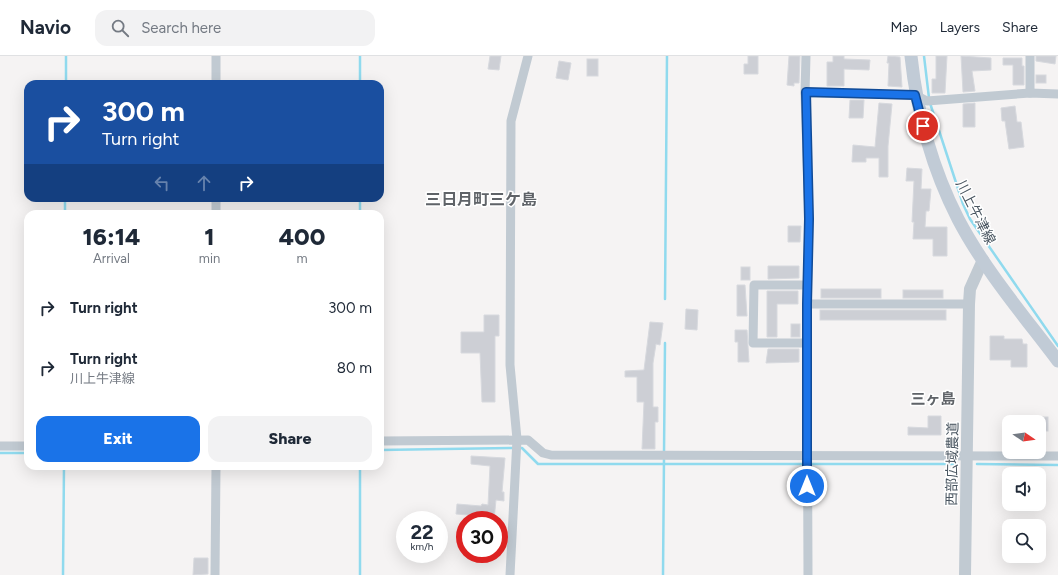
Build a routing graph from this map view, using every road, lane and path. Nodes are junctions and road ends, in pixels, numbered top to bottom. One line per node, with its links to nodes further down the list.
1 (216, 56): 6 (street)
2 (528, 56): 17 (street)
3 (806, 56): 7 (street)
4 (911, 56): 10 (main road, 川上牛津線)
5 (1030, 56): 8 (street)
6 (216, 80)
7 (806, 92): 10 (street); 12 (street)
8 (1030, 93): 9 (street); 10 (street)
9 (1058, 94)
10 (925, 98): 11 (main road, 川上牛津線)
11 (983, 260): 14 (street, 西部広域農道); 16 (main road, 川上牛津線)
12 (807, 285): 13 (street); 15 (street)
13 (807, 304): 14 (street); 15 (street)
14 (969, 304): 22 (street, 西部広域農道)
15 (807, 343): 21 (street)
16 (1058, 361)
17 (517, 439): 18 (street); 21 (street); 26 (street)
18 (384, 441)
19 (0, 446): 20 (street)
20 (24, 446)
21 (807, 456): 22 (street); 27 (street)
22 (968, 456): 23 (street); 28 (street, 西部広域農道)
23 (1058, 456)
24 (216, 470): 25 (street)
25 (216, 575)
26 (510, 575)
27 (808, 575)
28 (965, 575)

